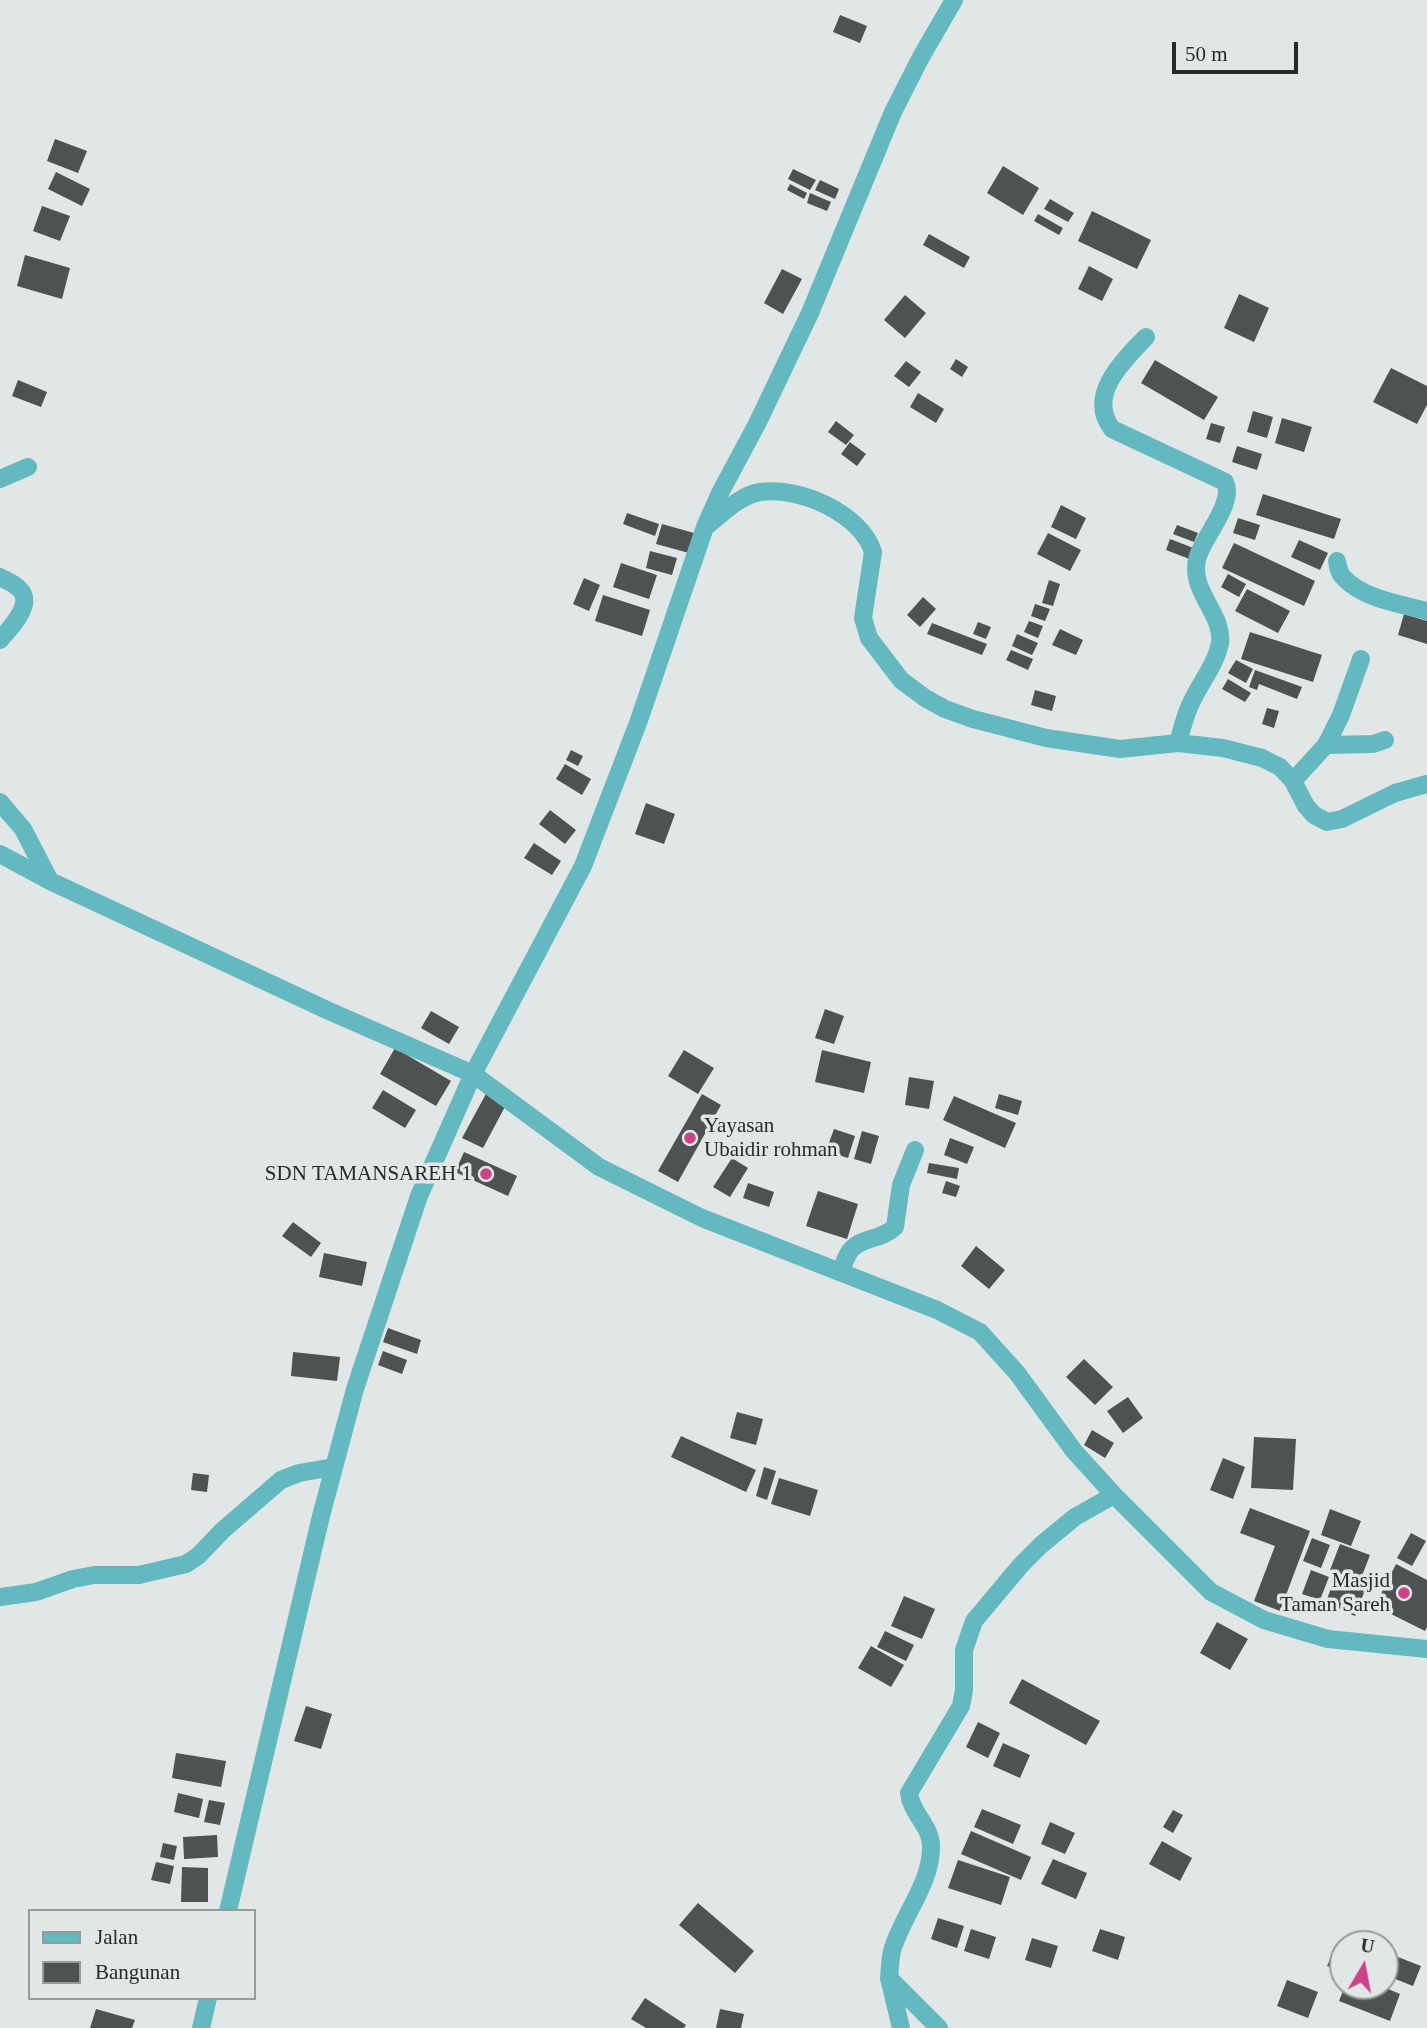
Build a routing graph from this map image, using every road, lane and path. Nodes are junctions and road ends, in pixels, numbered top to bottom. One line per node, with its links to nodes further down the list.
1 (954, 0): 5 (street)
2 (1146, 337): 12 (street)
3 (28, 467): 4 (street)
4 (0, 479)
5 (705, 527): 12 (street); 19 (street)
6 (1337, 561): 8 (street)
7 (0, 577): 9 (street)
8 (1427, 611)
9 (0, 640)
10 (1361, 659): 13 (street)
11 (1385, 740): 13 (street)
12 (1178, 743): 14 (street)
13 (1326, 745): 14 (street)
14 (1293, 781): 15 (street)
15 (1427, 784)
16 (0, 802): 18 (street)
17 (0, 854): 18 (street)
18 (50, 881): 19 (street)
19 (473, 1074): 21 (street); 22 (street)
20 (915, 1150): 21 (street)
21 (841, 1272): 23 (street)
22 (334, 1467): 24 (street); 26 (street)
23 (1114, 1495): 25 (street); 27 (street)
24 (2, 1592)
25 (1427, 1648)
26 (228, 1909)
27 (889, 1978): 30 (street); 31 (street)
28 (208, 2000): 29 (street)
29 (201, 2028)
30 (901, 2028)
31 (939, 2028)

